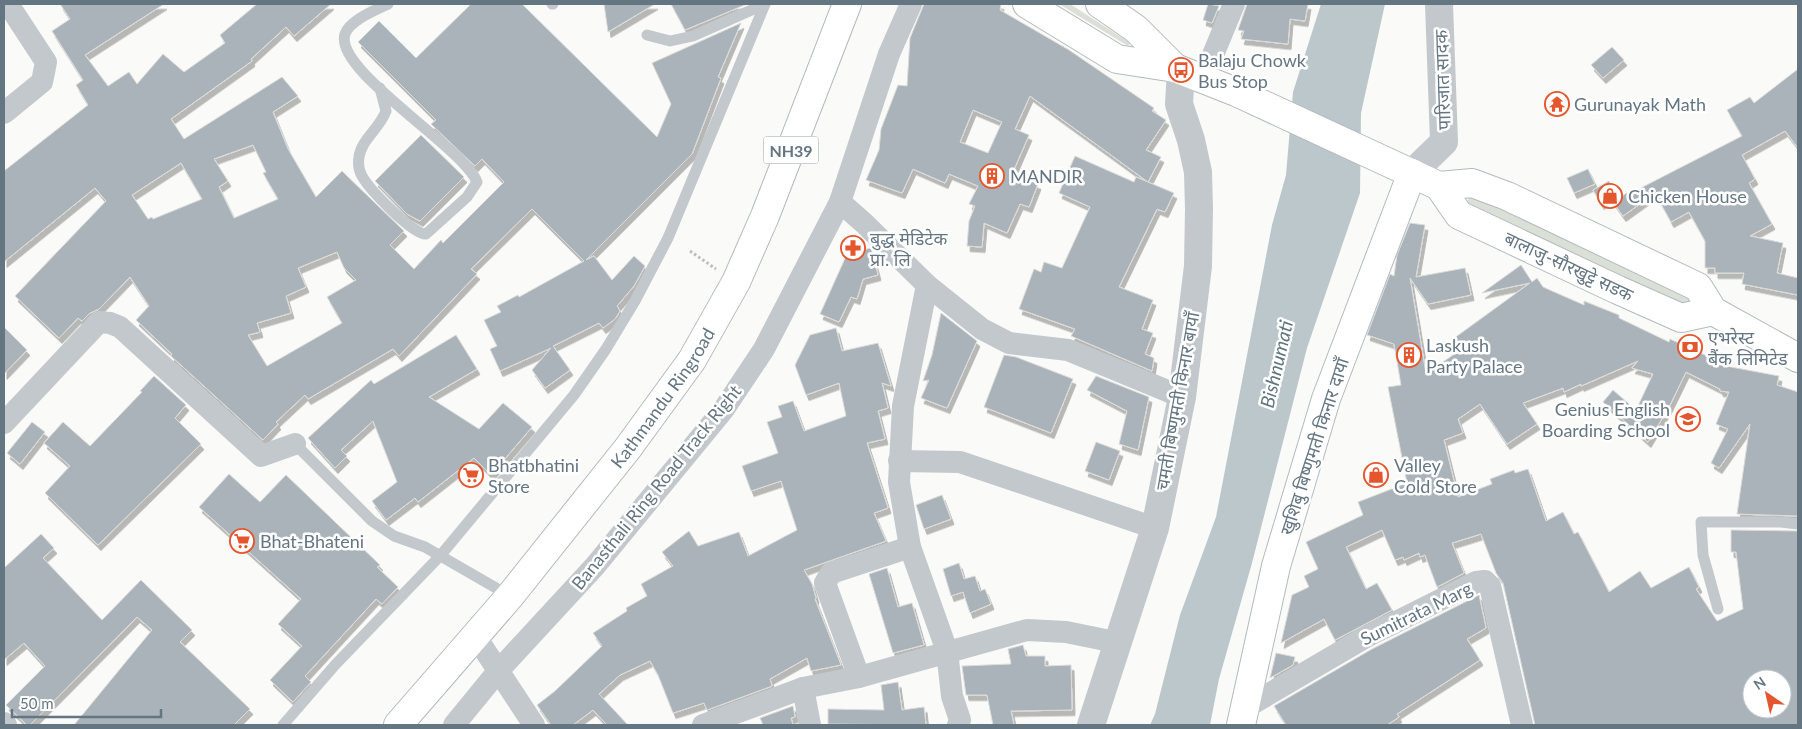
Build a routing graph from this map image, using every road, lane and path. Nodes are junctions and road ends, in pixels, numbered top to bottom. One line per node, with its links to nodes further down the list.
1 (8, 4): 13 (street)
2 (388, 4): 12 (lane)
3 (765, 4): 10 (lane); 29 (lane)
4 (911, 4): 16 (street, Banasthali Ring Road Track Right)
5 (1027, 4): 11 (main road)
6 (1100, 4): 11 (main road)
7 (1234, 4): 11 (street)
8 (1439, 4): 14 (street, पारिजात सादक)
9 (844, 8): 18 (main road, Kathmandu Ringroad / NH39)
10 (647, 36)
11 (1186, 72): 14 (main road, बालाजु-सौरखुट्टे सडक); 22 (street, चमती बिष्णुमती किनार बायाँ)
12 (380, 88): 12 (lane)
13 (4, 113)
14 (1412, 173): 15 (main road, बालाजु-सौरखुट्टे सडक); 38 (main road, खुशिबु बिष्णुमती किनार दायाँ)
15 (1439, 186): 20 (main road, बालाजु-सौरखुट्टे सडक); 20 (main road, बालाजु-सौरखुट्टे सडक)
16 (840, 202): 19 (street); 35 (street, Banasthali Ring Road Track Right)
17 (690, 251): 18 (path)
18 (736, 282): 30 (main road, Kathmandu Ringroad / NH39)
19 (927, 285): 22 (street); 25 (street)
20 (1713, 311): 21 (main road, बालाजु-सौरखुट्टे सडक)
21 (1798, 358)
22 (1182, 397): 27 (street, चमती बिष्णुमती किनार बायाँ)
23 (4, 423): 24 (street)
24 (294, 444): 29 (lane)
25 (899, 461): 27 (street); 28 (street)
26 (1798, 524): 31 (lane)
27 (1155, 528): 33 (street, चमती बिष्णुमती किनार बायाँ)
28 (910, 546): 34 (street); 36 (street)
29 (440, 556): 30 (lane); 39 (lane)
30 (510, 596): 32 (main road, Kathmandu Ringroad / NH39)
31 (1718, 609)
32 (476, 637): 35 (street); 40 (main road, Kathmandu Ringroad / NH39)
33 (1120, 643): 34 (street); 46 (street, चमती बिष्णुमती किनार बायाँ)
34 (947, 651): 36 (street); 45 (street)
35 (498, 670): 41 (street, Banasthali Ring Road Track Right); 42 (street)
36 (859, 677): 37 (street)
37 (803, 688): 43 (street); 44 (street)
38 (1243, 717): 47 (street, Sumitrata Marg)
39 (283, 725)
40 (398, 725)
41 (454, 725)
42 (534, 725)
43 (704, 725)
44 (810, 725)
45 (958, 725)
46 (1091, 725)
47 (1522, 725)

